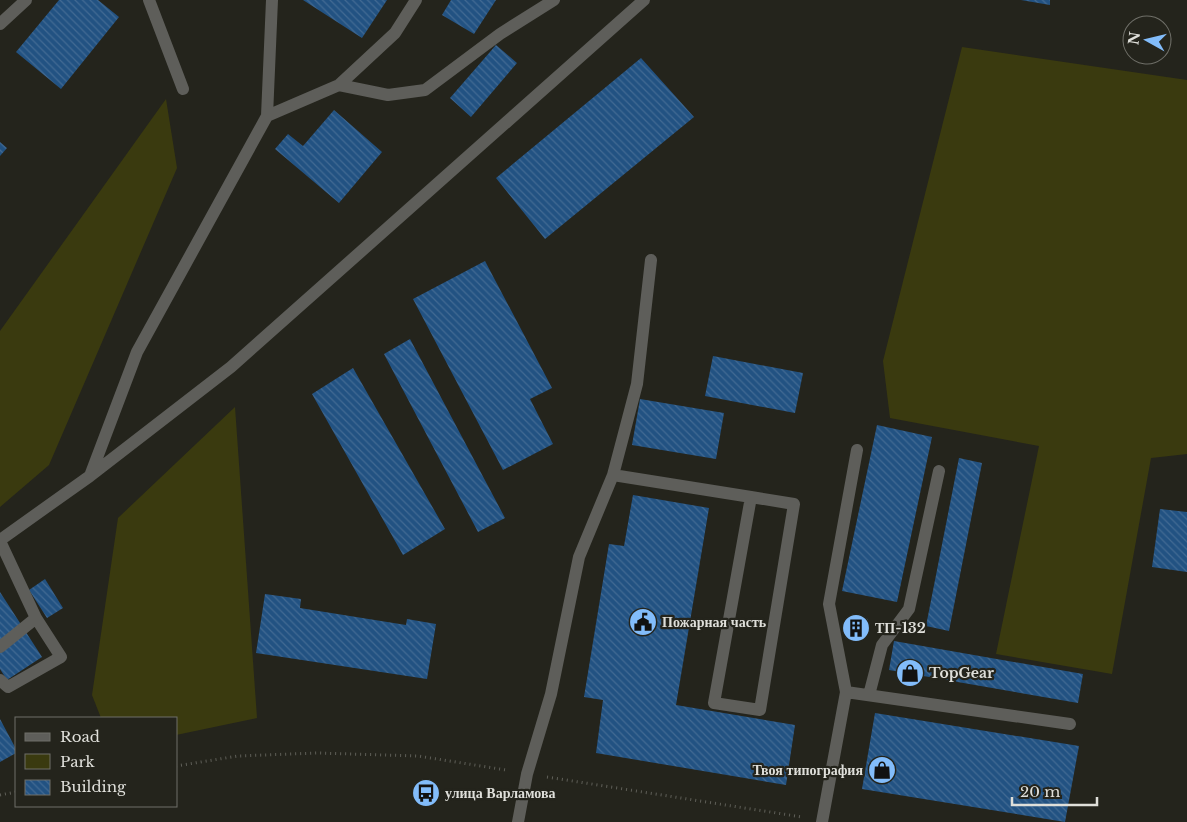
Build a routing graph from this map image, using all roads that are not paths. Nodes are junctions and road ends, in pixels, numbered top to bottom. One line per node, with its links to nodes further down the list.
1 (26, 0): 7 (street)
2 (148, 0): 9 (street)
3 (272, 0): 10 (street)
4 (416, 0): 8 (street)
5 (554, 0): 8 (street)
6 (644, 0): 15 (street)
7 (0, 24)
8 (339, 85): 10 (street)
9 (183, 89)
10 (267, 116): 15 (street)
11 (651, 260): 14 (street)
12 (857, 450): 21 (street)
13 (939, 472): 22 (street)
14 (613, 475): 16 (street); 25 (street)
15 (90, 476): 17 (street)
16 (751, 497): 16 (street)
17 (0, 540): 18 (street)
18 (36, 618): 19 (street); 20 (street)
19 (0, 647)
20 (0, 680)
21 (846, 692): 22 (street); 24 (street)
22 (869, 695): 23 (street)
23 (1070, 724)
24 (822, 821)
25 (518, 822)

